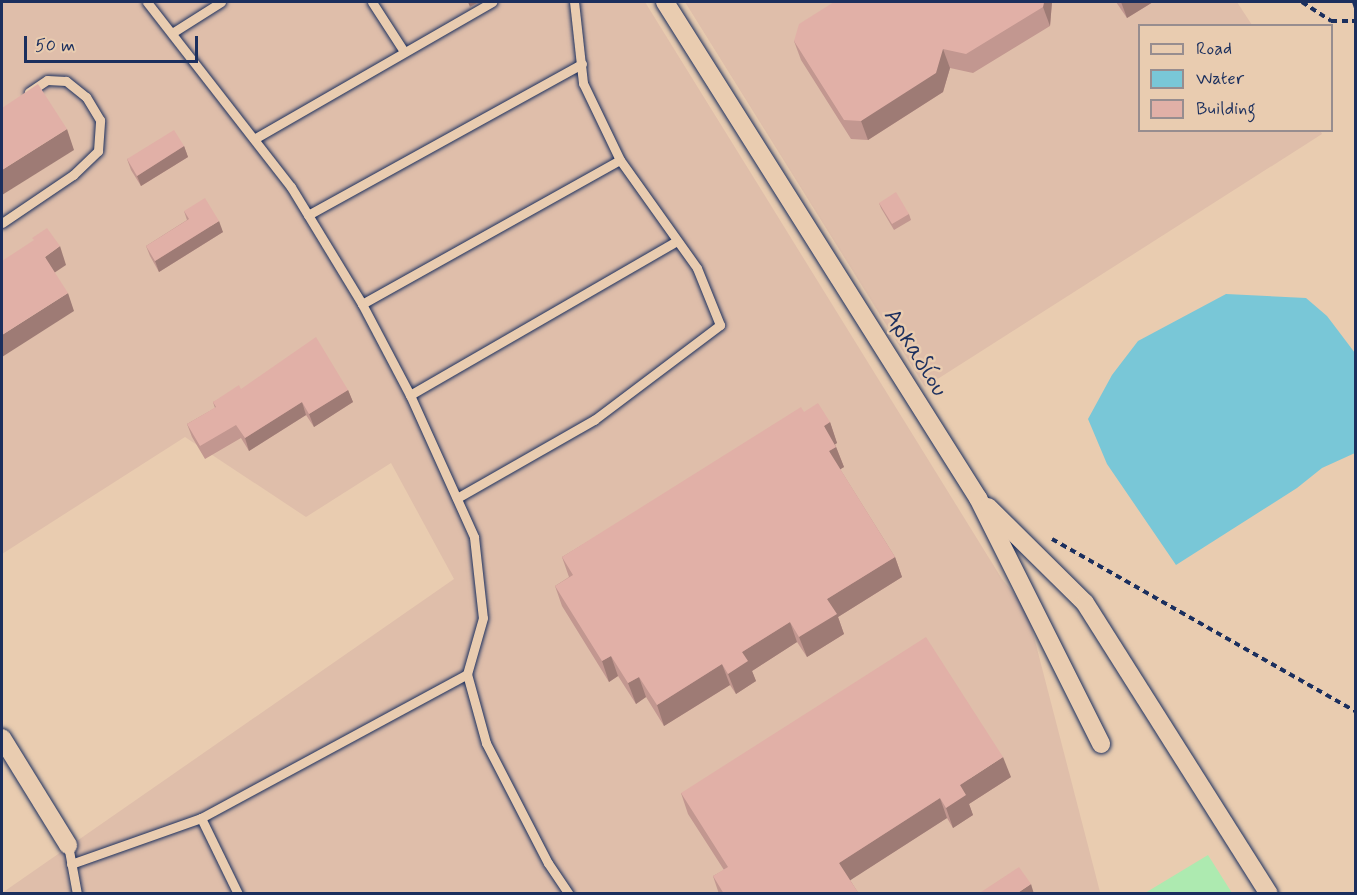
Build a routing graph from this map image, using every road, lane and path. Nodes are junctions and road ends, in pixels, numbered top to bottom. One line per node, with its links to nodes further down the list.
1 (147, 2): 11 (lane)
2 (221, 2): 11 (lane)
3 (372, 2): 12 (lane)
4 (492, 2): 12 (lane)
5 (574, 2): 13 (lane)
6 (665, 2): 23 (street, Αρκαδίου)
7 (1302, 2): 10 (path)
8 (1354, 2): 9 (path)
9 (1356, 8)
10 (1356, 21)
11 (172, 33): 15 (lane)
12 (403, 50): 15 (lane)
13 (582, 64): 16 (lane); 17 (lane)
14 (20, 98): 18 (lane)
15 (254, 139): 17 (lane)
16 (620, 160): 19 (lane); 20 (lane)
17 (308, 215): 20 (lane)
18 (2, 223)
19 (678, 241): 21 (lane); 22 (lane)
20 (362, 303): 21 (lane)
21 (410, 395): 22 (lane)
22 (457, 498): 25 (lane)
23 (978, 498): 28 (street, Αρκαδίου); 35 (street)
24 (1050, 538): 26 (path)
25 (467, 674): 29 (lane); 34 (lane)
26 (1356, 712)
27 (2, 738): 30 (street)
28 (1101, 744)
29 (201, 818): 31 (lane); 33 (lane)
30 (68, 845): 31 (lane)
31 (71, 864): 32 (lane)
32 (77, 894)
33 (238, 894)
34 (569, 894)
35 (1269, 894)

